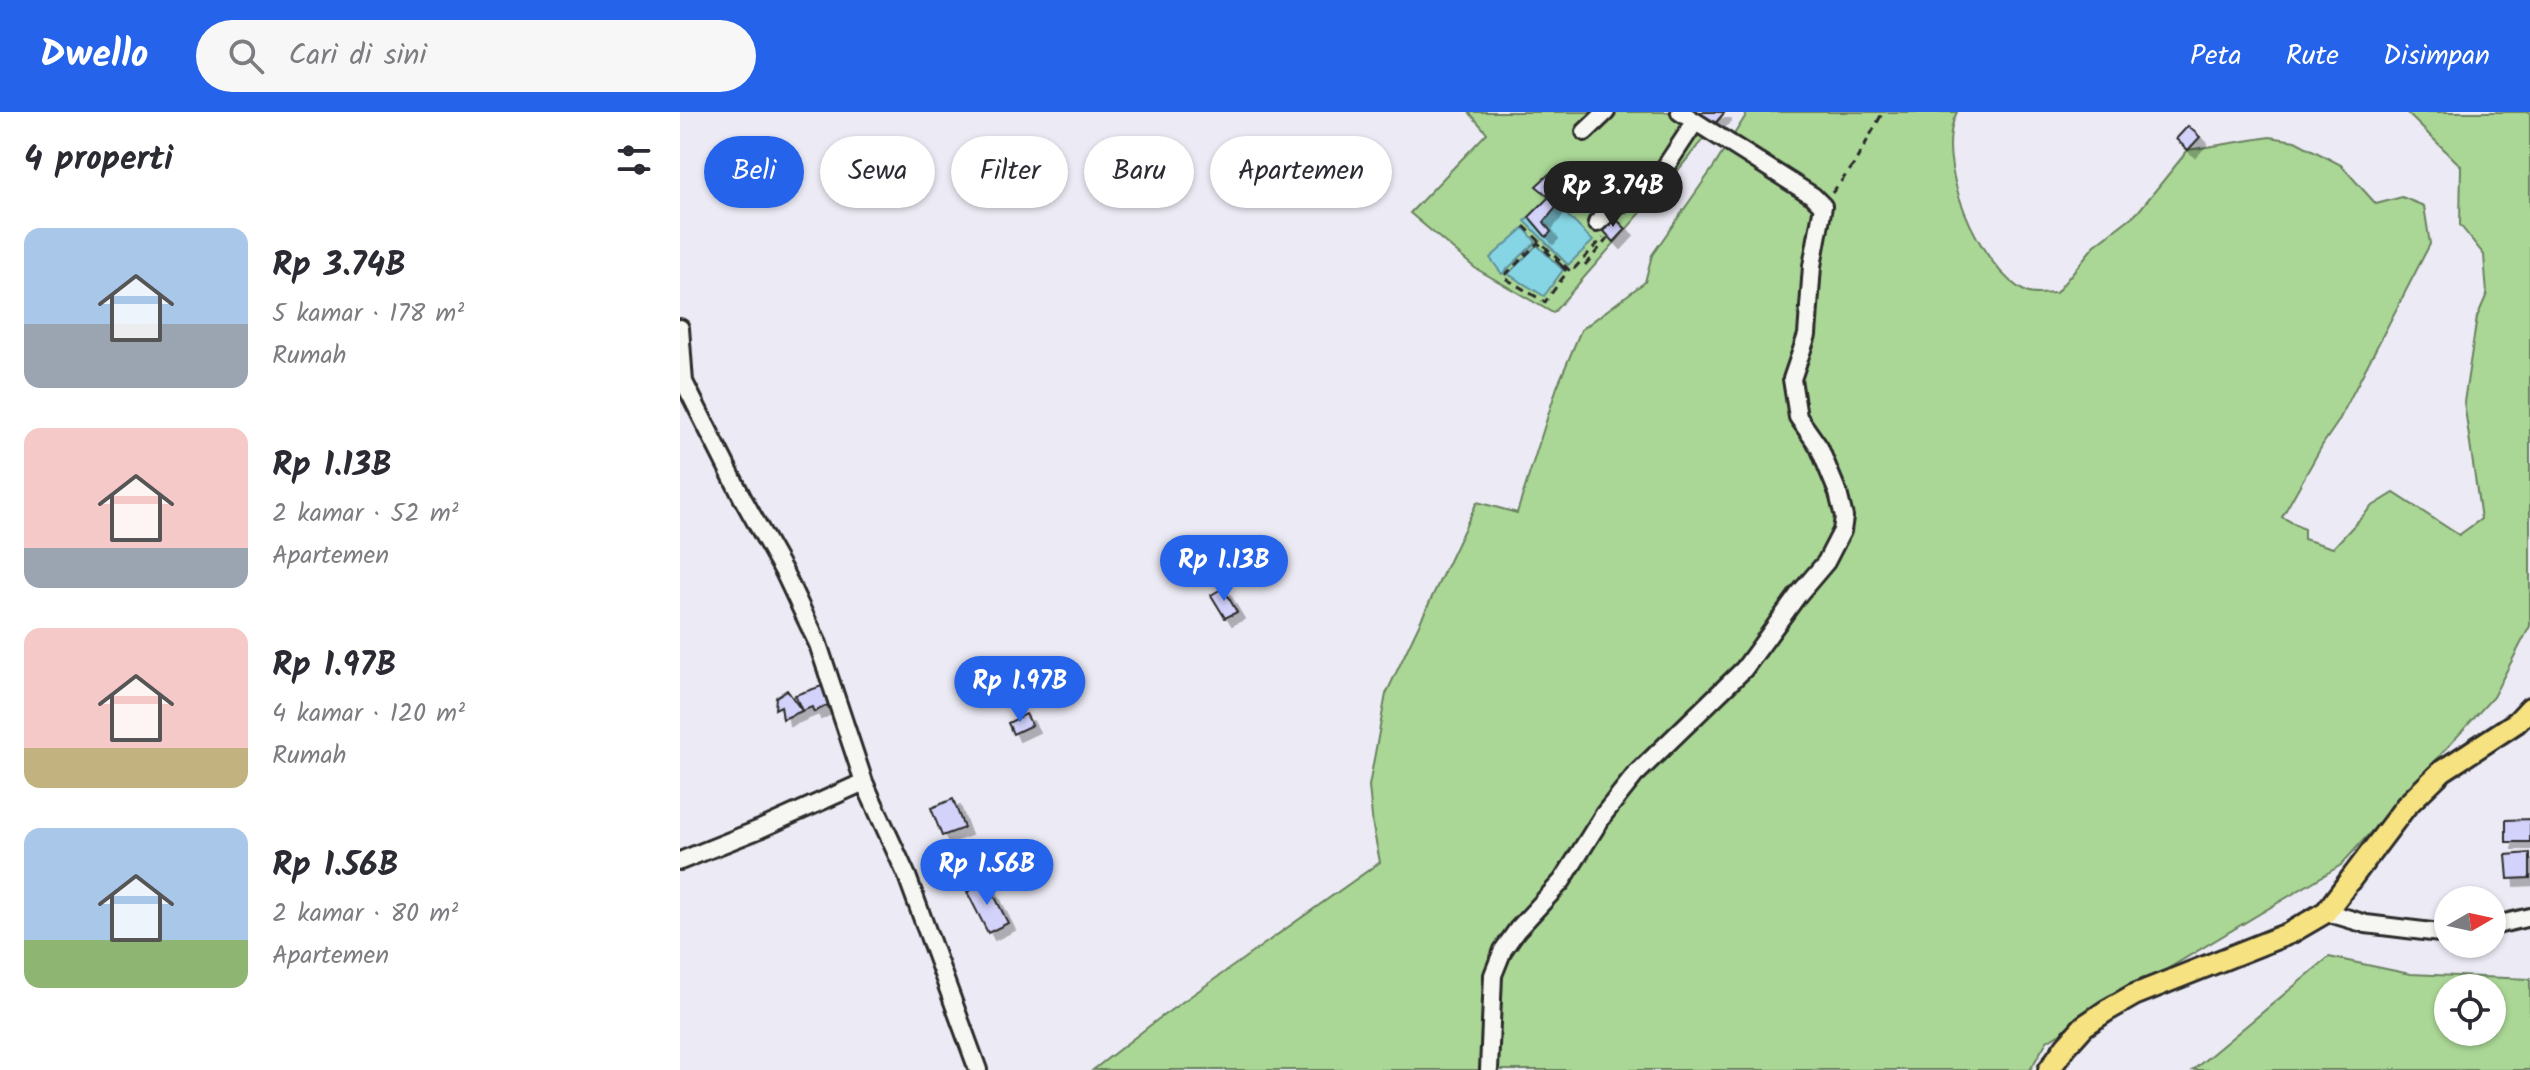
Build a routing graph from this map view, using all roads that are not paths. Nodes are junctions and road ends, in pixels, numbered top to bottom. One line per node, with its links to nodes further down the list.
1 (1606, 112): 4 (lane)
2 (1680, 112): 3 (lane)
3 (1695, 122): 5 (lane); 15 (lane)
4 (1585, 132)
5 (1602, 232)
6 (680, 328): 8 (lane)
7 (2530, 708): 10 (main road)
8 (864, 782): 9 (lane); 14 (lane)
9 (680, 861)
10 (2326, 912): 13 (lane); 16 (main road)
11 (2530, 917): 12 (lane)
12 (2506, 923)
13 (2434, 932)
14 (978, 1070)
15 (1489, 1070)
16 (2049, 1070)

